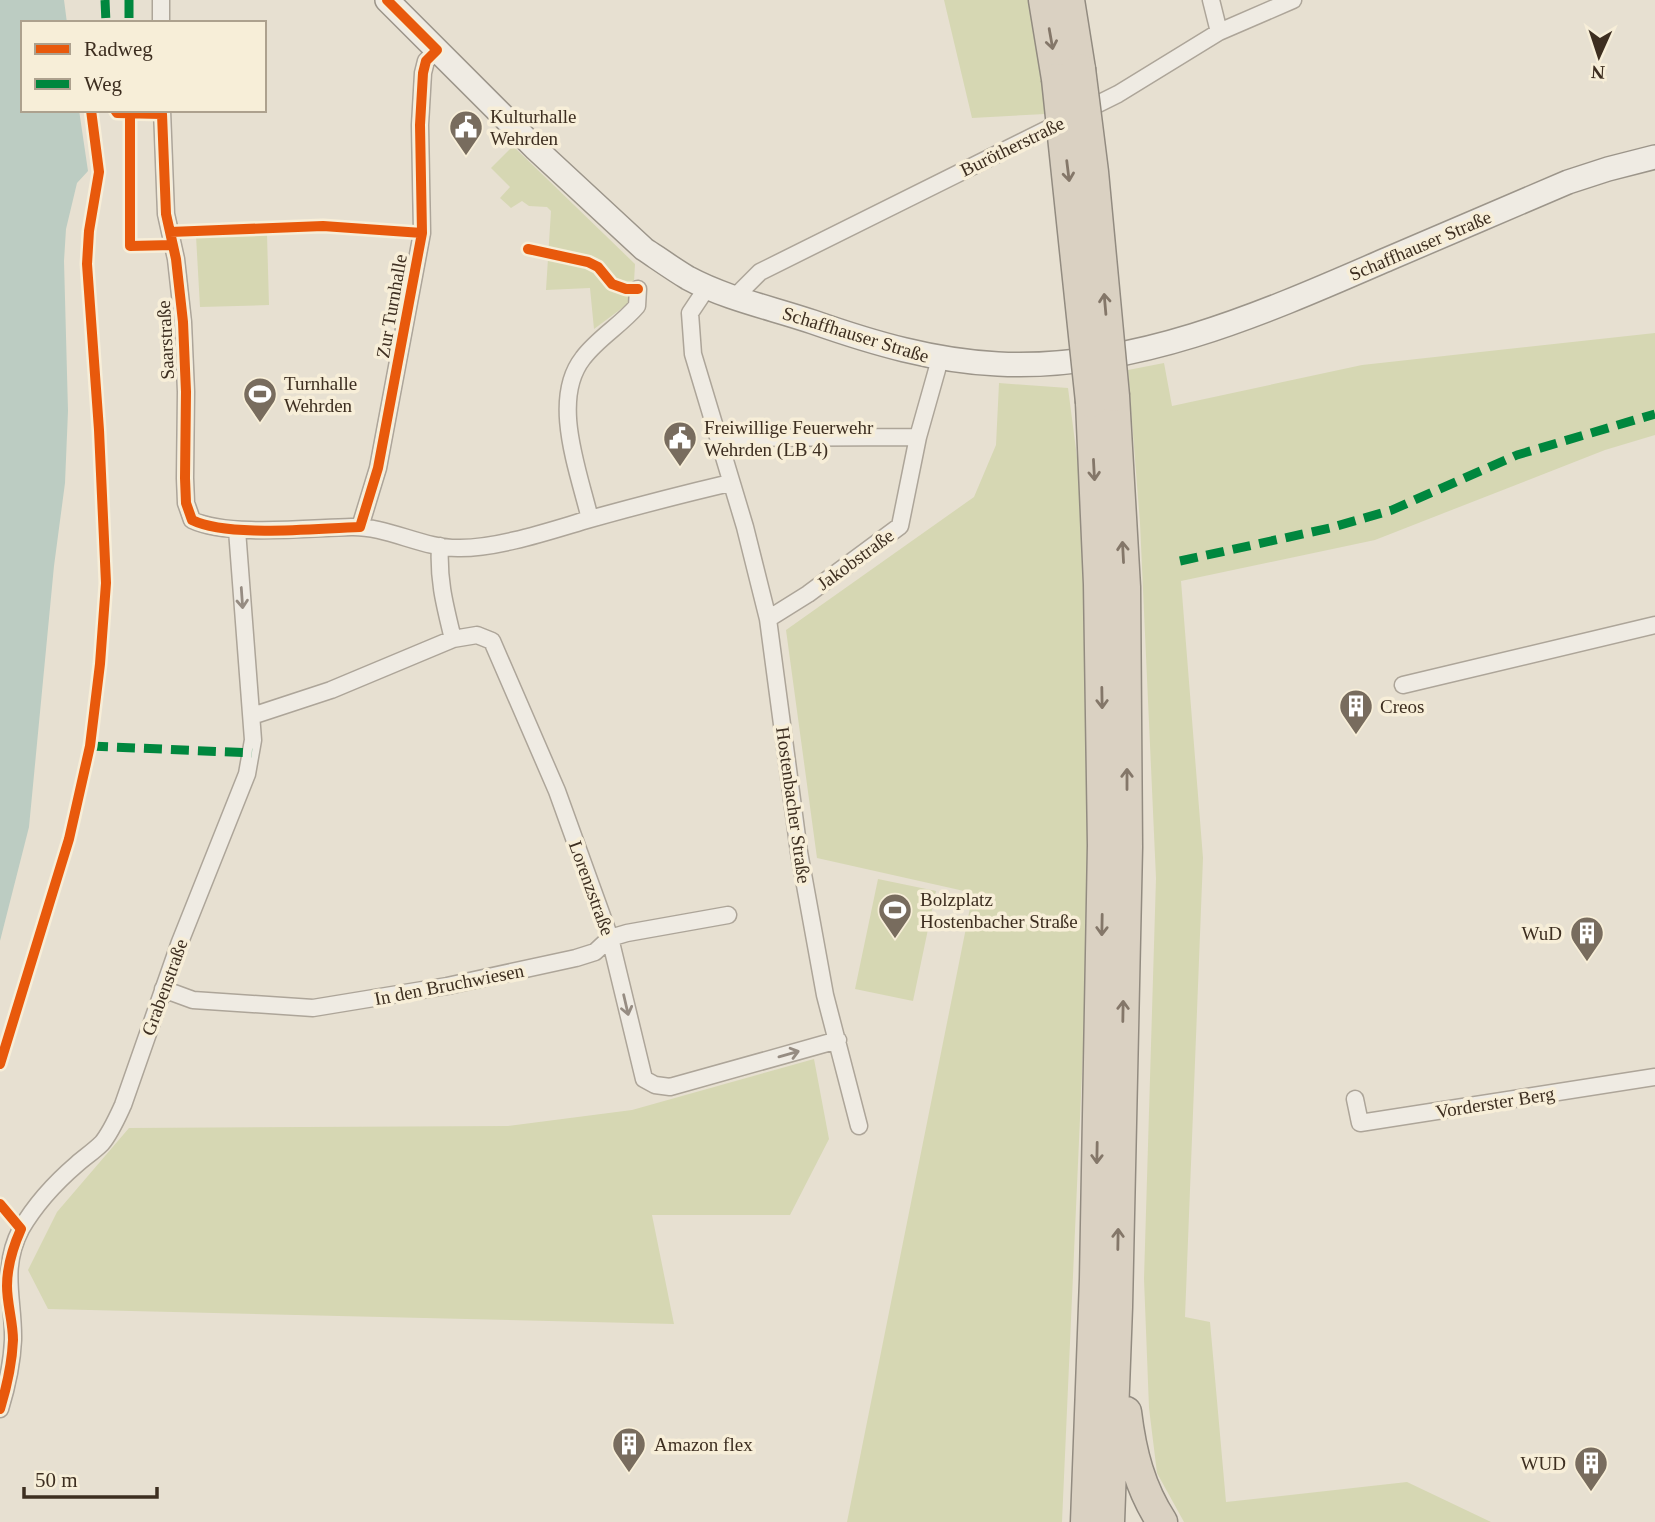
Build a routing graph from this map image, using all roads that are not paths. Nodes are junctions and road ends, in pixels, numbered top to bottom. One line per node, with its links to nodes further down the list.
1 (161, 0): 7 (street)
2 (387, 0): 9 (street, Schaffhauser Straße)
3 (1044, 0): 10 (highway, one-way to 10)
4 (1069, 0): 10 (highway)
5 (1211, 0): 8 (street)
6 (1293, 0): 8 (street, Burötherstraße)
7 (161, 21)
8 (1220, 32): 15 (street, Burötherstraße)
9 (437, 50): 13 (street, Schaffhauser Straße); 22 (street, Zur Turnhalle)
10 (1069, 74): 17 (highway, bridge)
11 (162, 112): 23 (street, Saarstraße)
12 (1655, 157): 16 (street, Schaffhauser Straße)
13 (708, 286): 15 (street, Schaffhauser Straße); 19 (street, Hostenbacher Straße)
14 (638, 289): 21 (street)
15 (734, 297): 16 (street, Schaffhauser Straße)
16 (940, 359): 18 (street, Jakobstraße)
17 (1102, 399): 37 (highway, one-way to 17); 39 (highway, one-way to 39)
18 (918, 437): 19 (street); 25 (street, Jakobstraße)
19 (719, 438): 20 (street, Hostenbacher Straße)
20 (730, 483): 21 (street); 25 (street, Hostenbacher Straße)
21 (590, 519): 24 (street)
22 (360, 527): 23 (street); 24 (street)
23 (237, 530): 29 (street, Grabenstraße, one-way to 29)
24 (440, 547): 27 (street)
25 (768, 619): 33 (street, Hostenbacher Straße)
26 (1655, 625): 28 (street)
27 (453, 639): 29 (street); 31 (street, Lorenzstraße)
28 (1403, 685)
29 (252, 716): 32 (street, Grabenstraße)
30 (728, 915): 31 (street, In den Bruchwiesen)
31 (610, 938): 32 (street, In den Bruchwiesen); 33 (street, Lorenzstraße, one-way to 33)
32 (163, 989): 38 (street, Grabenstraße)
33 (838, 1040): 36 (street, Hostenbacher Straße)
34 (1655, 1077): 35 (street, Vorderster Berg)
35 (1355, 1099)
36 (859, 1126)
37 (1117, 1307): 40 (highway); 41 (highway)
38 (0, 1409)
39 (1086, 1522)
40 (1109, 1522)
41 (1162, 1522)

